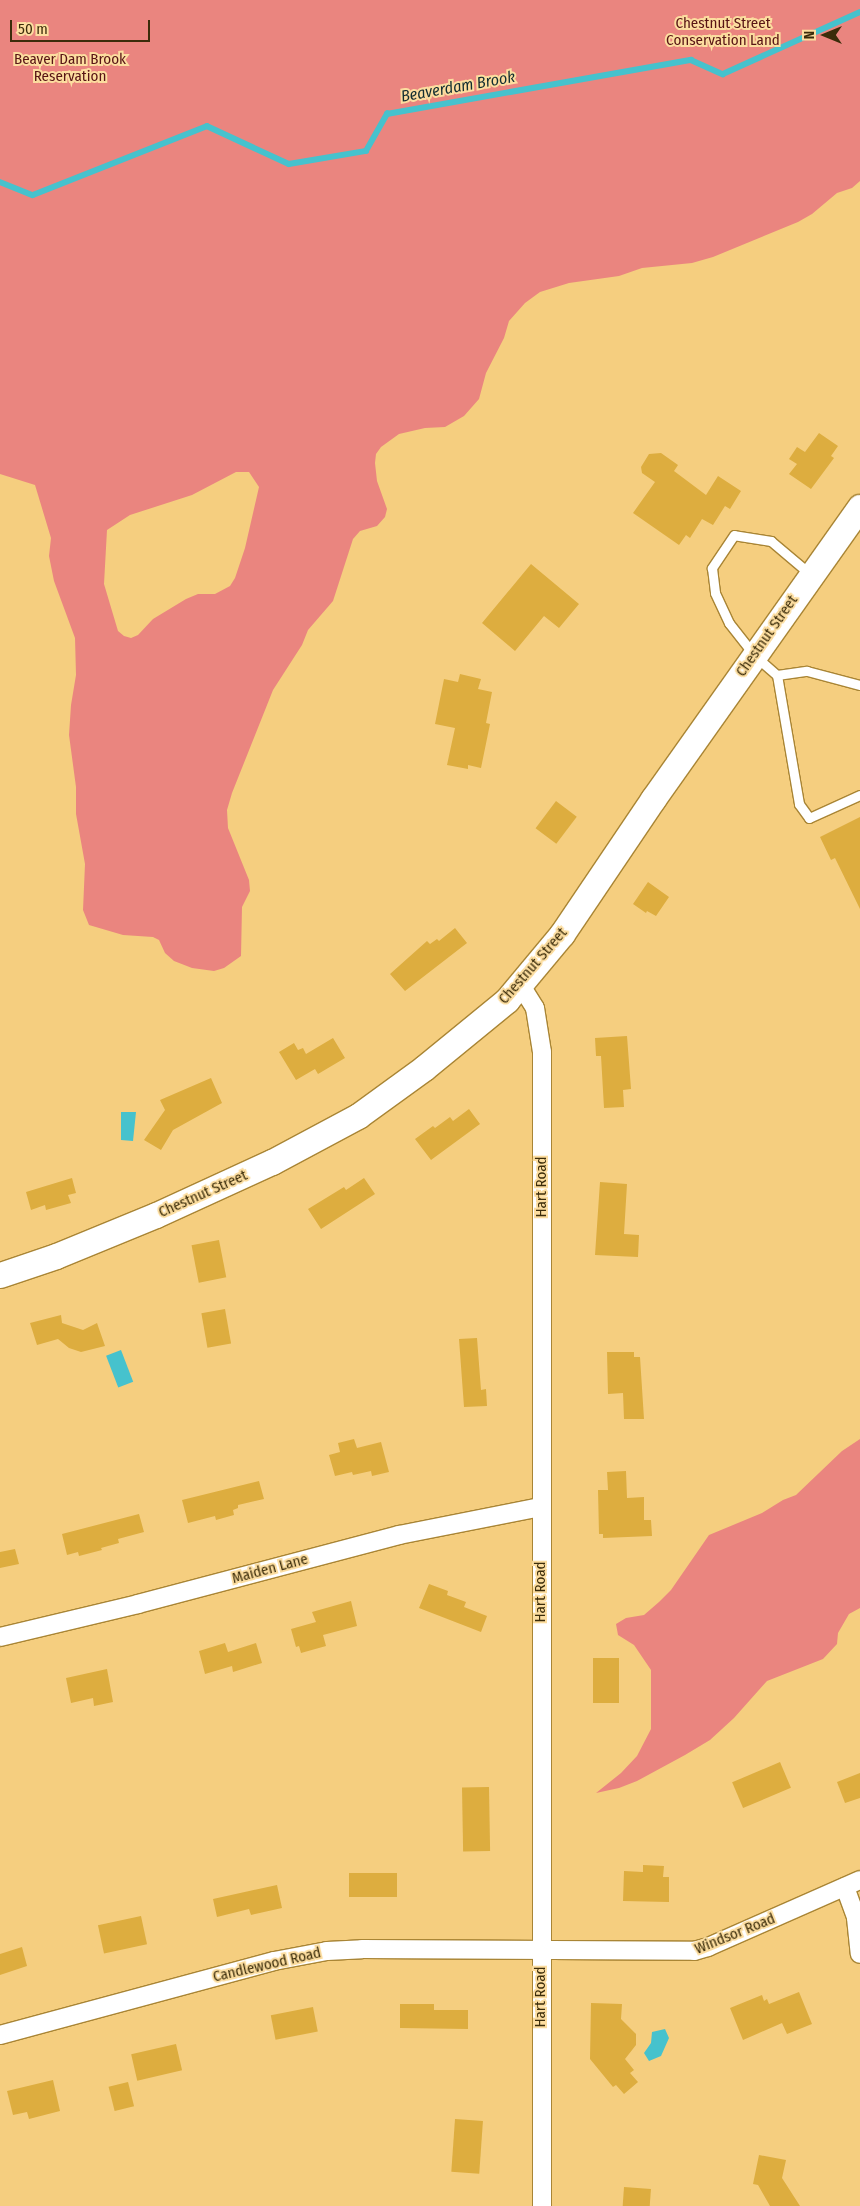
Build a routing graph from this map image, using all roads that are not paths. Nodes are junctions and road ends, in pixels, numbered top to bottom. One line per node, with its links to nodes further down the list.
1 (860, 507): 2 (street, Chestnut Street)
2 (811, 575): 3 (street, Chestnut Street); 3 (lane)
3 (755, 656): 4 (lane); 7 (street, Chestnut Street)
4 (777, 675): 5 (lane); 6 (lane)
5 (860, 685)
6 (860, 795)
7 (520, 984): 8 (street, Chestnut Street); 9 (street, Hart Road)
8 (0, 1275)
9 (541, 1506): 10 (street, Maiden Lane); 12 (street, Hart Road)
10 (0, 1637)
11 (852, 1884): 12 (street, Windsor Road); 13 (street)
12 (542, 1950): 14 (street, Candlewood Road); 15 (street, Hart Road)
13 (860, 1954)
14 (0, 2034)
15 (542, 2206)

